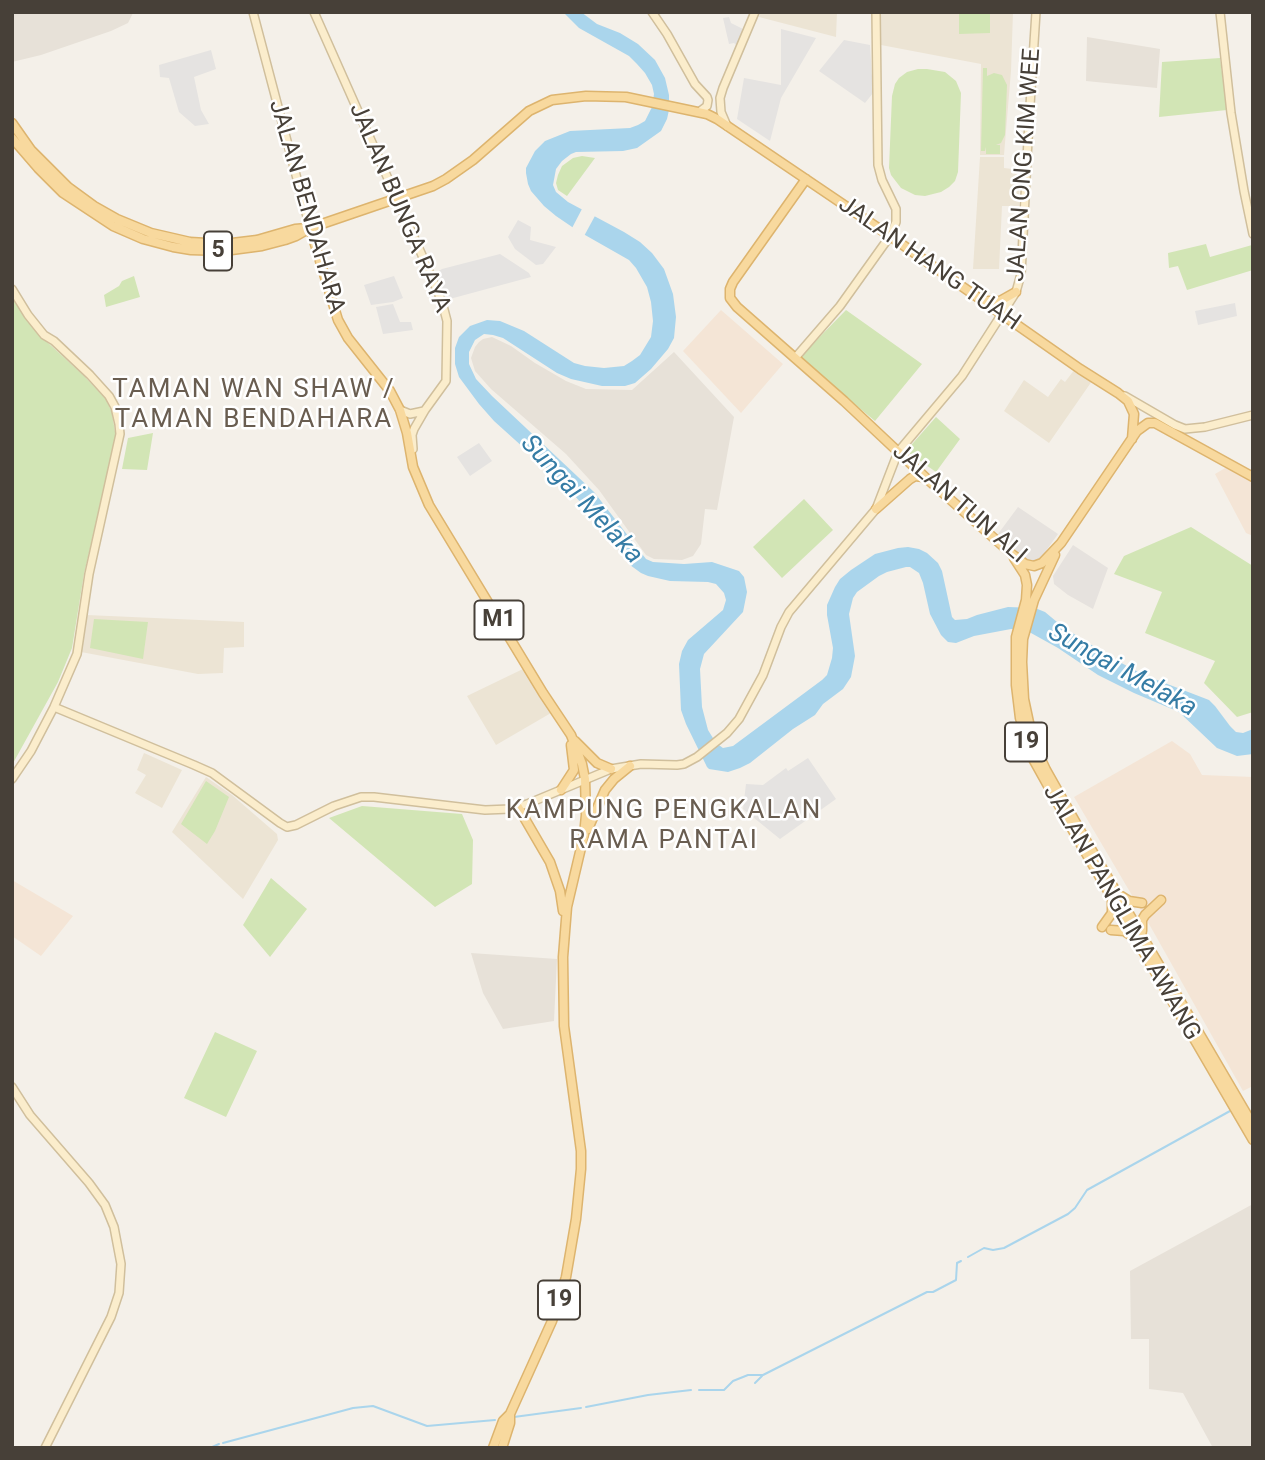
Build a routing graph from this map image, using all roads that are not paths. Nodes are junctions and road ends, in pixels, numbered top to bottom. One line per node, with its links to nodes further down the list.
1 (253, 12): 16 (street, JALAN BENDAHARA)
2 (314, 12): 15 (street, JALAN BUNGA RAYA)
3 (652, 12): 9 (street)
4 (755, 12): 8 (street)
5 (876, 12): 18 (street)
6 (1037, 12): 20 (street, JALAN ONG KIM WEE)
7 (1220, 12): 17 (street)
8 (723, 88): 9 (street); 12 (street)
9 (707, 97): 10 (street)
10 (696, 112): 12 (main road, JALAN HANG TUAH); 15 (main road, 5)
11 (12, 123): 16 (main road, 5)
12 (727, 126): 14 (main road, JALAN HANG TUAH)
13 (12, 138): 16 (main road, 5)
14 (806, 179): 18 (main road, JALAN HANG TUAH); 23 (main road, JALAN TUN ALI)
15 (397, 198): 16 (main road, 5); 26 (street, JALAN BUNGA RAYA)
16 (310, 228): 25 (main road, JALAN BENDAHARA)
17 (1253, 234)
18 (890, 236): 21 (main road, JALAN HANG TUAH); 23 (street)
19 (12, 289): 39 (street)
20 (1016, 292): 21 (main road); 22 (street, JALAN ONG KIM WEE)
21 (985, 302): 22 (main road, JALAN HANG TUAH)
22 (1003, 314): 24 (main road, JALAN HANG TUAH); 31 (street, JALAN ONG KIM WEE)
23 (795, 358): 31 (main road, JALAN TUN ALI)
24 (1118, 393): 28 (street); 29 (main road, JALAN HANG TUAH)
25 (400, 410): 26 (street); 34 (main road, JALAN BENDAHARA / M1)
26 (425, 410): 34 (street, JALAN BUNGA RAYA)
27 (1253, 415): 28 (street)
28 (1205, 428): 30 (street)
29 (1132, 439): 30 (main road, 19); 36 (main road, JALAN TUN ALI / 19)
30 (1206, 451): 32 (main road, 19)
31 (898, 453): 33 (main road, JALAN TUN ALI); 35 (street, JALAN ONG KIM WEE)
32 (1253, 477)
33 (926, 478): 35 (main road); 37 (main road, JALAN TUN ALI)
34 (420, 483): 40 (main road, M1)
35 (876, 509): 41 (street, JALAN ONG KIM WEE)
36 (1061, 543): 37 (main road, JALAN TUN ALI / 19); 38 (main road, JALAN PANGLIMA AWANG / 19)
37 (1013, 555): 38 (main road, JALAN PANGLIMA AWANG / 19)
38 (1030, 600): 48 (main road, JALAN PANGLIMA AWANG / 19)
39 (54, 707): 43 (street); 46 (street)
40 (572, 737): 42 (main road); 44 (main road, M1); 45 (main road)
41 (629, 766): 42 (street); 47 (main road)
42 (611, 769): 44 (street)
43 (12, 779)
44 (585, 779): 45 (street); 47 (main road, 19)
45 (561, 790): 46 (street)
46 (518, 807): 51 (main road)
47 (582, 846): 51 (main road, 19)
48 (1114, 895): 50 (main road); 52 (main road, JALAN PANGLIMA AWANG / 19); 52 (main road)
49 (1161, 900): 52 (main road)
50 (1142, 903)
51 (564, 928): 56 (main road, 19)
52 (1141, 939): 54 (main road, JALAN PANGLIMA AWANG / 19); 55 (main road, JALAN PANGLIMA AWANG / 19)
53 (12, 1087): 57 (street)
54 (1253, 1125)
55 (1253, 1140)
56 (510, 1414): 58 (main road, 19); 59 (main road, 19)
57 (45, 1448)
58 (493, 1448)
59 (502, 1448)

